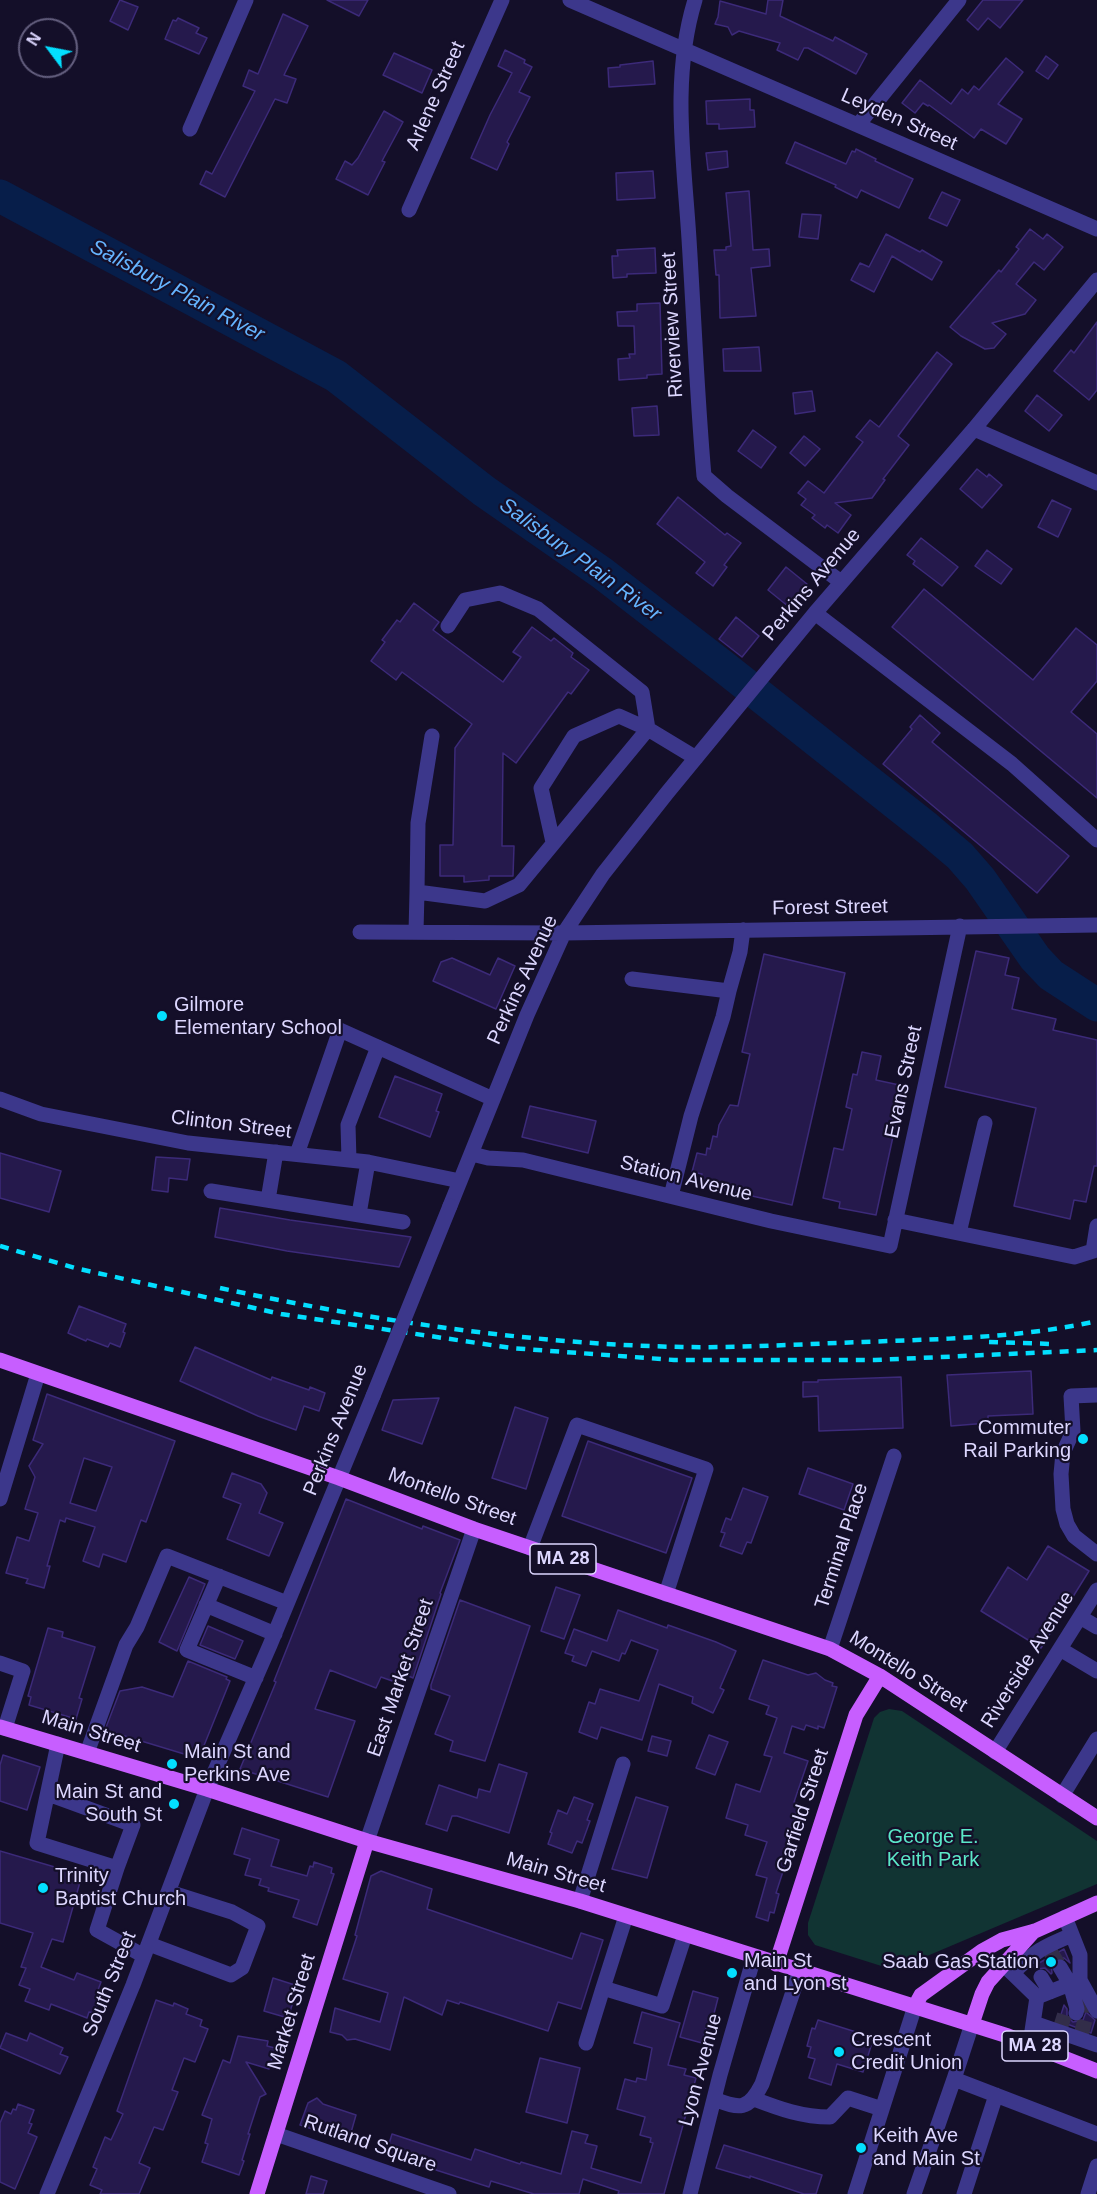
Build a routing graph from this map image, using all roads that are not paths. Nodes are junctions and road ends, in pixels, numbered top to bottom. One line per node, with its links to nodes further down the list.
1 (246, 0): 8 (street)
2 (502, 0): 9 (street, Arlene Street)
3 (570, 0): 6 (street, Leyden Street)
4 (696, 0): 6 (street, Riverview Street)
5 (959, 0): 7 (street)
6 (683, 49): 7 (street, Leyden Street); 14 (street, Riverview Street)
7 (858, 125): 10 (street, Leyden Street)
8 (190, 129)
9 (409, 210)
10 (1097, 229)
11 (1097, 280): 12 (street, Perkins Avenue)
12 (974, 429): 13 (street); 14 (street, Perkins Avenue)
13 (1097, 483)
14 (841, 582): 15 (street, Perkins Avenue)
15 (815, 613): 19 (street, Perkins Avenue); 20 (street)
16 (448, 626): 17 (street)
17 (648, 729): 19 (street); 21 (street); 21 (street)
18 (432, 736): 22 (street)
19 (696, 758): 28 (street, Perkins Avenue)
20 (1097, 840)
21 (553, 842): 22 (street)
22 (417, 892): 27 (street)
23 (1097, 925): 24 (street, Forest Street)
24 (960, 926): 25 (street, Forest Street); 45 (street, Evans Street)
25 (743, 930): 28 (street, Forest Street); 30 (street)
26 (360, 932): 27 (street, Forest Street)
27 (416, 932): 28 (street, Forest Street)
28 (564, 933): 33 (street, Perkins Avenue)
29 (632, 980): 30 (street)
30 (729, 991): 42 (street)
31 (378, 1047): 33 (street); 36 (street); 38 (street)
32 (0, 1099): 35 (street, Clinton Street)
33 (493, 1099): 37 (street, Perkins Avenue)
34 (985, 1123): 48 (street)
35 (276, 1152): 36 (street, Clinton Street); 43 (street)
36 (297, 1155): 38 (street, Clinton Street)
37 (472, 1155): 40 (street, Perkins Avenue); 42 (street, Station Avenue)
38 (349, 1160): 39 (street, Clinton Street)
39 (368, 1162): 40 (street, Clinton Street); 44 (street)
40 (460, 1181): 54 (street, Perkins Avenue, bridge)
41 (210, 1191): 43 (street)
42 (671, 1196): 49 (street, Station Avenue)
43 (268, 1200): 44 (street)
44 (359, 1214): 46 (street)
45 (896, 1220): 48 (street); 49 (street, Evans Street)
46 (403, 1222)
47 (1097, 1226): 48 (street)
48 (959, 1233)
49 (890, 1246)
50 (0, 1360): 51 (main road, Montello Street / MA 28)
51 (38, 1374): 54 (main road, Montello Street / MA 28); 55 (street)
52 (1097, 1395): 58 (street)
53 (894, 1456): 67 (street, Terminal Place)
54 (339, 1478): 56 (main road, Montello Street / MA 28); 62 (street, Perkins Avenue)
55 (0, 1499)
56 (474, 1529): 57 (main road, Montello Street / MA 28); 83 (street, East Market Street)
57 (530, 1548): 61 (main road, Montello Street / MA 28); 61 (street)
58 (1097, 1554)
59 (219, 1576): 62 (street); 63 (street); 77 (street)
60 (1097, 1590): 64 (street, Riverside Avenue)
61 (666, 1594): 67 (main road, Montello Street / MA 28)
62 (287, 1603): 66 (street, Perkins Avenue)
63 (206, 1605): 66 (street); 72 (street)
64 (1080, 1617): 65 (street); 68 (street, Riverside Avenue)
65 (1097, 1627)
66 (275, 1634): 72 (street, Perkins Avenue)
67 (830, 1649): 71 (main road, Montello Street / MA 28)
68 (1060, 1649): 70 (street); 76 (street, Riverside Avenue)
69 (0, 1663): 73 (street)
70 (1097, 1671)
71 (880, 1676): 76 (main road, Montello Street / MA 28); 95 (main road, Garfield Street)
72 (256, 1678): 79 (street, Perkins Avenue)
73 (3, 1727): 75 (main road, Main Street)
74 (1097, 1739): 81 (street)
75 (58, 1744): 77 (main road, Main Street); 80 (street)
76 (994, 1752): 81 (main road, Montello Street / MA 28)
77 (87, 1753): 79 (main road, Main Street)
78 (623, 1764): 86 (street)
79 (207, 1789): 83 (main road, Main Street); 85 (street, South Street)
80 (48, 1794): 84 (street); 84 (street)
81 (1062, 1796): 82 (main road, Montello Street / MA 28)
82 (1097, 1818)
83 (367, 1841): 86 (main road, Main Street); 114 (main road, Market Street)
84 (117, 1868): 93 (street)
85 (169, 1892): 93 (street, South Street); 93 (street)
86 (580, 1901): 88 (main road, Main Street)
87 (1097, 1903): 89 (main road)
88 (626, 1916): 91 (main road, Main Street); 98 (street)
89 (1065, 1917): 90 (main road); 92 (street)
90 (1035, 1931): 96 (main road); 100 (main road)
91 (685, 1935): 94 (main road, Main Street); 98 (street)
92 (1072, 1935): 96 (street); 99 (street)
93 (147, 1950): 117 (street, South Street)
94 (754, 1957): 95 (main road, Main Street); 111 (street, Lyon Avenue)
95 (776, 1964): 97 (main road, Main Street)
96 (1008, 1969): 99 (street); 104 (main road)
97 (800, 1971): 100 (main road, Main Street); 112 (street)
98 (603, 1988): 105 (street)
99 (1060, 1988): 99 (street); 101 (street); 102 (street); 103 (street)
100 (915, 2006): 104 (main road, Main Street / MA 28); 113 (street)
101 (1071, 2011)
102 (1097, 2011)
103 (1034, 2023): 106 (street); 107 (street)
104 (972, 2024): 106 (main road, Main Street / MA 28); 109 (street)
105 (586, 2043)
106 (1030, 2044): 108 (main road, Main Street / MA 28)
107 (1097, 2045)
108 (1096, 2069)
109 (954, 2079): 110 (street); 122 (street)
110 (996, 2095): 115 (street); 123 (street)
111 (714, 2099): 112 (street); 120 (street, Lyon Avenue)
112 (754, 2099): 113 (street)
113 (882, 2109): 121 (street)
114 (276, 2134): 118 (main road, Market Street); 119 (street, Rutland Square)
115 (1097, 2134)
116 (1097, 2166): 124 (street)
117 (47, 2194)
118 (257, 2194)
119 (449, 2194)
120 (690, 2194)
121 (855, 2194)
122 (914, 2194)
123 (964, 2194)
124 (1088, 2194)

